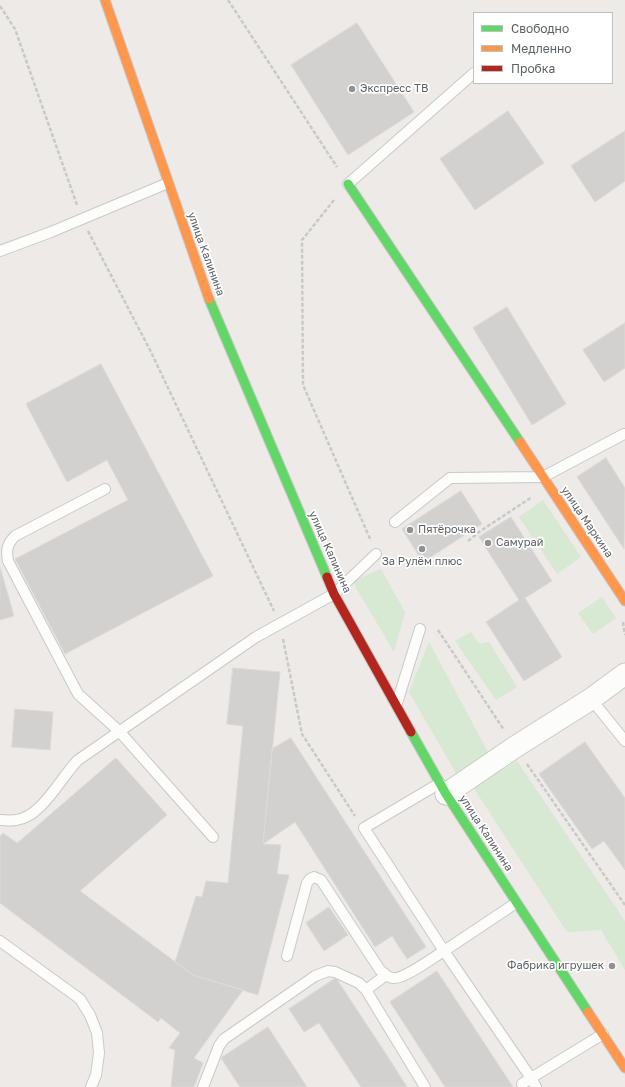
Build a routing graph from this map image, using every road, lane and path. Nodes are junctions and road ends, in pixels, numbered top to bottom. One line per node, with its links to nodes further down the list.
1 (105, 0): 5 (main road, улица Калинина)
2 (228, 0): 6 (path)
3 (0, 6): 7 (path)
4 (473, 74): 6 (lane)
5 (168, 183): 7 (lane); 16 (main road, улица Калинина)
6 (348, 184): 10 (main road, улица Маркина); 15 (path)
7 (82, 219): 8 (lane); 18 (path)
8 (0, 251)
9 (625, 434): 10 (lane)
10 (543, 477): 11 (main road, улица Маркина); 13 (lane)
11 (549, 486): 14 (path); 17 (main road, улица Маркина)
12 (105, 489): 24 (lane)
13 (395, 522)
14 (468, 541)
15 (376, 554): 16 (lane)
16 (334, 594): 18 (lane); 23 (main road, улица Калинина)
17 (625, 600)
18 (280, 624): 24 (lane); 29 (path)
19 (420, 629): 23 (lane)
20 (438, 630): 26 (path)
21 (625, 674): 22 (street)
22 (591, 700): 25 (lane); 26 (street)
23 (397, 704): 27 (main road, улица Калинина)
24 (119, 731): 28 (lane); 30 (lane)
25 (625, 741)
26 (515, 747): 27 (street); 32 (path)
27 (443, 788): 29 (lane); 31 (main road, улица Калинина)
28 (0, 820)
29 (364, 828): 34 (lane)
30 (213, 837)
31 (516, 903): 34 (lane); 38 (main road, улица Калинина)
32 (625, 905)
33 (0, 942): 41 (lane)
34 (444, 951): 36 (lane); 40 (lane)
35 (287, 956): 36 (lane)
36 (386, 975): 37 (lane)
37 (366, 990): 42 (lane); 43 (lane)
38 (602, 1034): 39 (main road, улица Калинина); 40 (lane)
39 (625, 1068)
40 (530, 1083)
41 (91, 1087)
42 (203, 1087)
43 (425, 1087)

